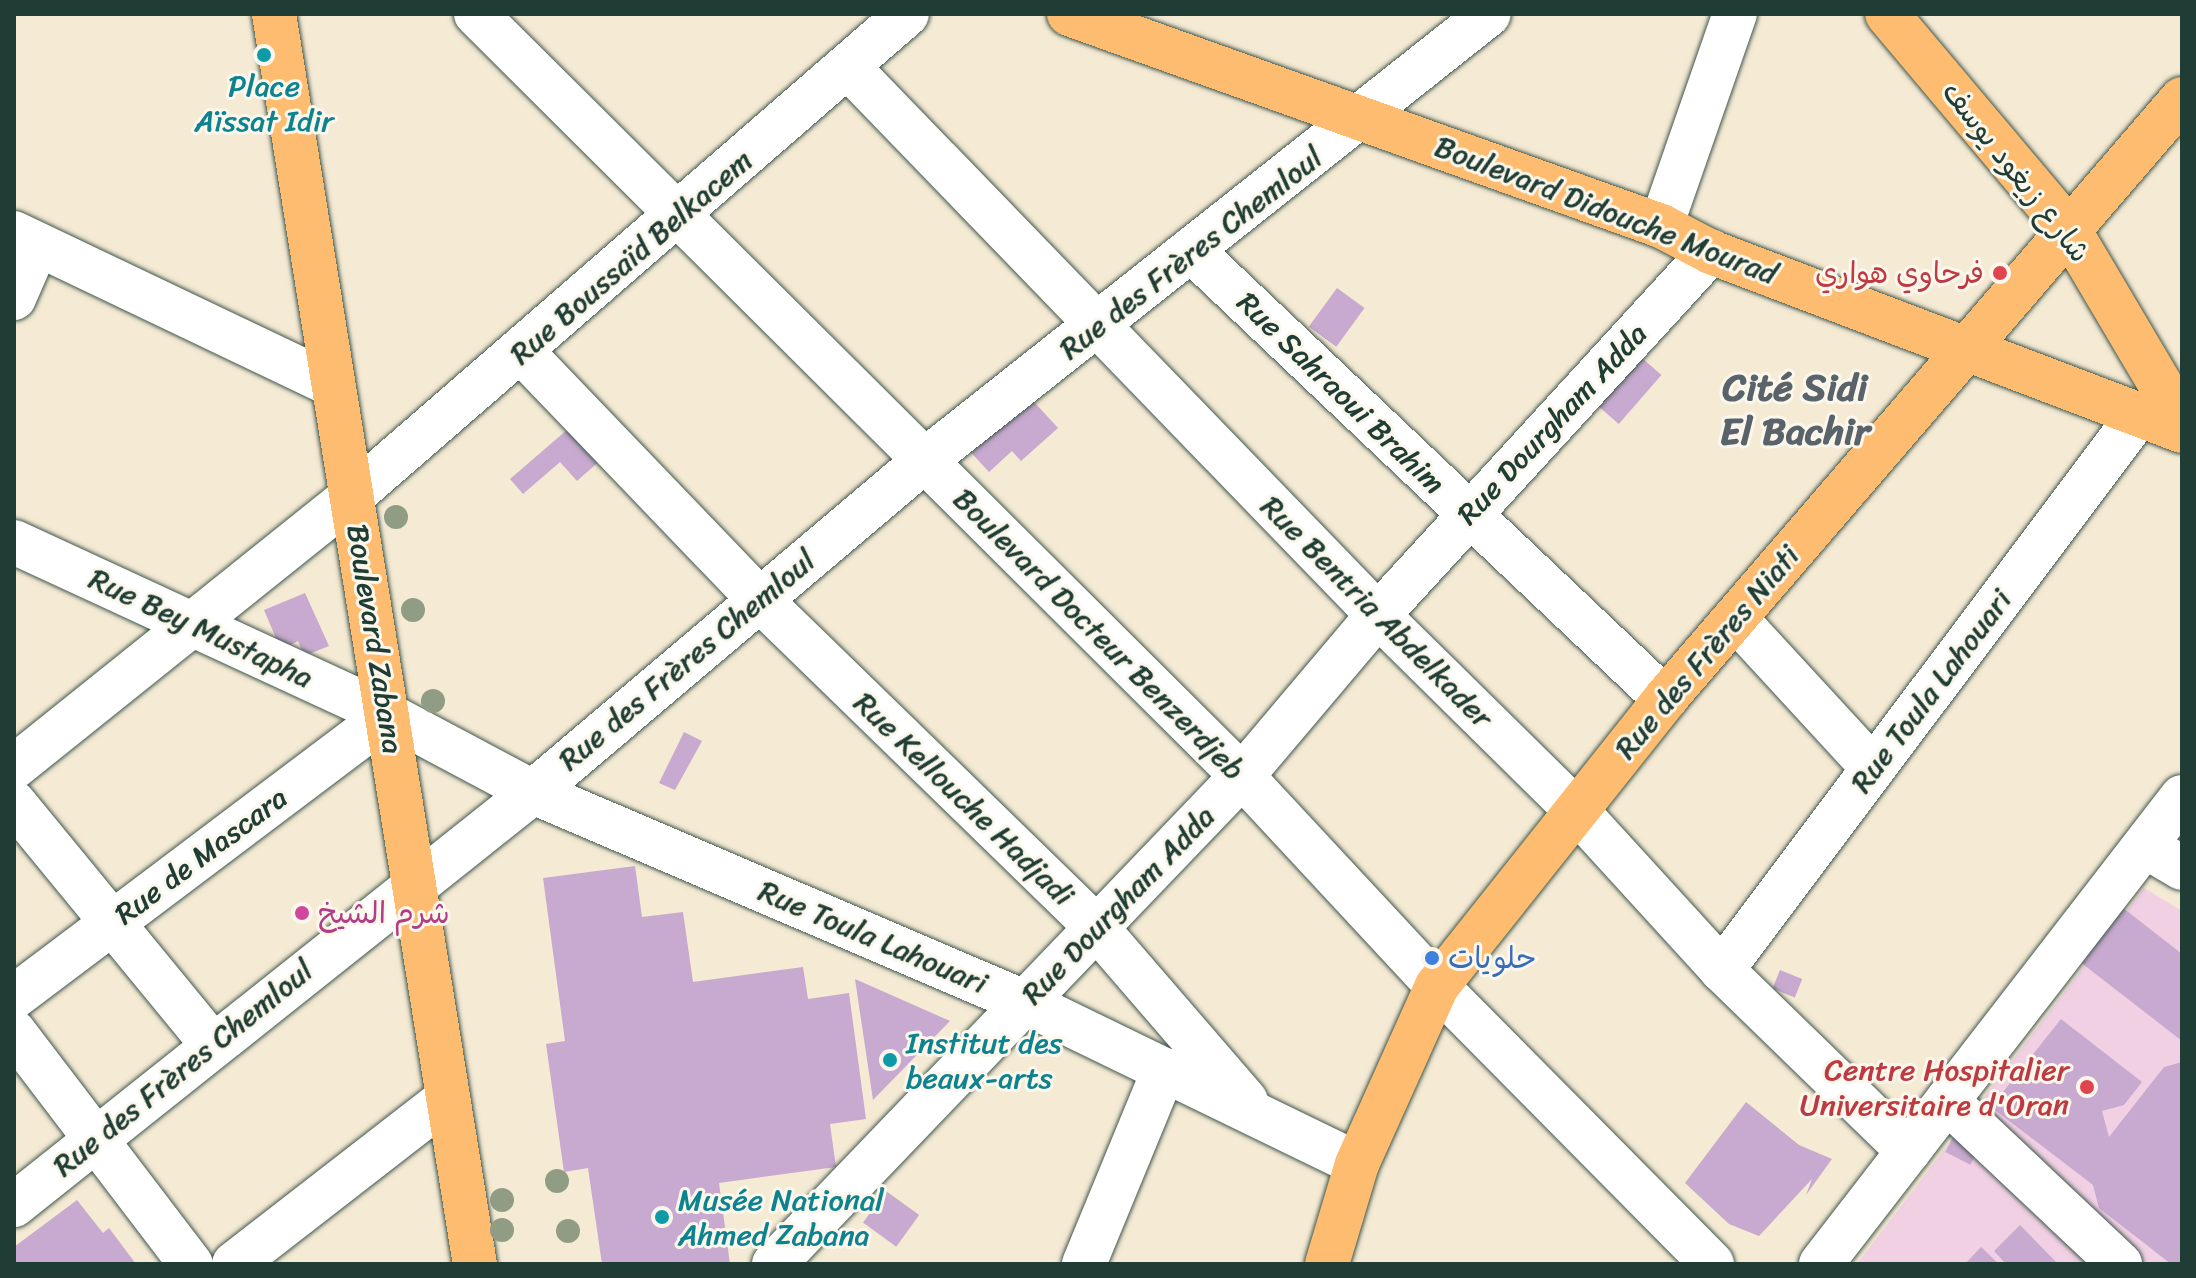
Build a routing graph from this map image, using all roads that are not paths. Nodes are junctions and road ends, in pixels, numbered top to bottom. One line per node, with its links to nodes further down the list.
1 (274, 14): 21 (main road, Boulevard Zabana)
2 (476, 14): 11 (street, Boulevard Docteur Benzerdjeb)
3 (907, 14): 8 (street, Rue Boussaïd Belkacem)
4 (1069, 14): 10 (main road, Boulevard Didouche Mourad)
5 (1489, 14): 10 (street, Rue des Frères Chemloul)
6 (1735, 14): 12 (street)
7 (1887, 14): 13 (main road, شارع زيغود يوسف)
8 (849, 68): 11 (street, Rue Boussaïd Belkacem); 18 (street, Rue Bentria Abdelkader)
9 (2182, 99): 13 (main road, Rue des Frères Niati)
10 (1363, 118): 12 (main road, Boulevard Didouche Mourad); 15 (street, Rue des Frères Chemloul)
11 (677, 218): 20 (street, Rue Boussaïd Belkacem); 25 (street, Boulevard Docteur Benzerdjeb)
12 (1661, 226): 16 (main road, Boulevard Didouche Mourad)
13 (2069, 230): 19 (main road, Rue des Frères Niati); 23 (main road, شارع زيغود يوسف)
14 (26, 239): 17 (street); 21 (street)
15 (1191, 250): 18 (street, Rue des Frères Chemloul); 27 (street, Rue Sahraoui Brahim)
16 (1711, 252): 19 (main road, Boulevard Didouche Mourad); 27 (street, Rue Dourgham Adda)
17 (14, 298)
18 (1096, 327): 25 (street, Rue des Frères Chemloul); 30 (street, Rue Bentria Abdelkader)
19 (1968, 349): 22 (main road, Boulevard Didouche Mourad); 31 (main road, Rue des Frères Niati)
20 (521, 351): 26 (street, Rue Boussaïd Belkacem); 29 (street, Rue Kellouche Hadjadi)
21 (330, 384): 26 (main road, Boulevard Zabana)
22 (2140, 413): 24 (main road, Boulevard Didouche Mourad); 36 (street, Rue Toula Lahouari)
23 (2182, 421)
24 (2182, 431)
25 (924, 461): 29 (street, Rue des Frères Chemloul); 37 (street, Boulevard Docteur Benzerdjeb)
26 (352, 496): 32 (street, Rue Boussaïd Belkacem); 34 (main road, Boulevard Zabana)
27 (1468, 515): 30 (street, Rue Dourgham Adda); 33 (street, Rue Sahraoui Brahim)
28 (14, 542): 32 (street, Rue Bey Mustapha)
29 (758, 598): 38 (street, Rue des Frères Chemloul); 46 (street, Rue Kellouche Hadjadi)
30 (1378, 615): 37 (street, Rue Dourgham Adda); 41 (street, Rue Bentria Abdelkader)
31 (1735, 618): 33 (main road, Rue des Frères Niati); 36 (street)
32 (196, 624): 34 (street, Rue Bey Mustapha); 35 (street, Rue Boussaïd Belkacem)
33 (1665, 699): 41 (main road, Rue des Frères Niati)
34 (388, 715): 38 (street, Rue Toula Lahouari); 44 (main road, Boulevard Zabana); 45 (street, Rue de Mascara)
35 (23, 748)
36 (1873, 768): 47 (street, Rue Toula Lahouari)
37 (1242, 776): 46 (street, Rue Dourgham Adda); 48 (street, Boulevard Docteur Benzerdjeb)
38 (533, 792): 44 (street, Rue des Frères Chemloul); 50 (street, Rue Toula Lahouari)
39 (2182, 797): 42 (street)
40 (14, 803): 45 (street)
41 (1575, 809): 47 (street, Rue Bentria Abdelkader); 48 (main road, Rue des Frères Niati)
42 (2145, 846): 43 (street); 55 (street)
43 (2182, 868)
44 (412, 884): 52 (street, Rue des Frères Chemloul); 54 (main road, Boulevard Zabana)
45 (112, 922): 49 (street, Rue de Mascara); 52 (street)
46 (1095, 926): 50 (street, Rue Dourgham Adda); 56 (street, Rue Kellouche Hadjadi)
47 (1722, 970): 58 (street, Rue Bentria Abdelkader)
48 (1437, 986): 59 (main road, Rue des Frères Niati); 67 (street, Boulevard Docteur Benzerdjeb)
49 (14, 997)
50 (1024, 1002): 53 (street, Rue Toula Lahouari); 65 (street, Rue Dourgham Adda)
51 (14, 1032): 57 (street)
52 (212, 1044): 57 (street, Rue des Frères Chemloul)
53 (1164, 1070): 56 (street, Rue Toula Lahouari); 66 (street)
54 (448, 1098): 63 (street); 64 (main road, Boulevard Zabana)
55 (1947, 1101): 58 (street); 69 (street)
56 (1258, 1115): 59 (street, Rue Toula Lahouari)
57 (95, 1137): 60 (street, Rue des Frères Chemloul); 62 (street)
58 (1908, 1151): 68 (street)
59 (1357, 1164): 61 (main road, Rue des Frères Niati)
60 (14, 1205)
61 (1332, 1261)
62 (191, 1264)
63 (234, 1264)
64 (475, 1264)
65 (774, 1264)
66 (1084, 1264)
67 (1712, 1264)
68 (1821, 1264)
69 (2120, 1264)

